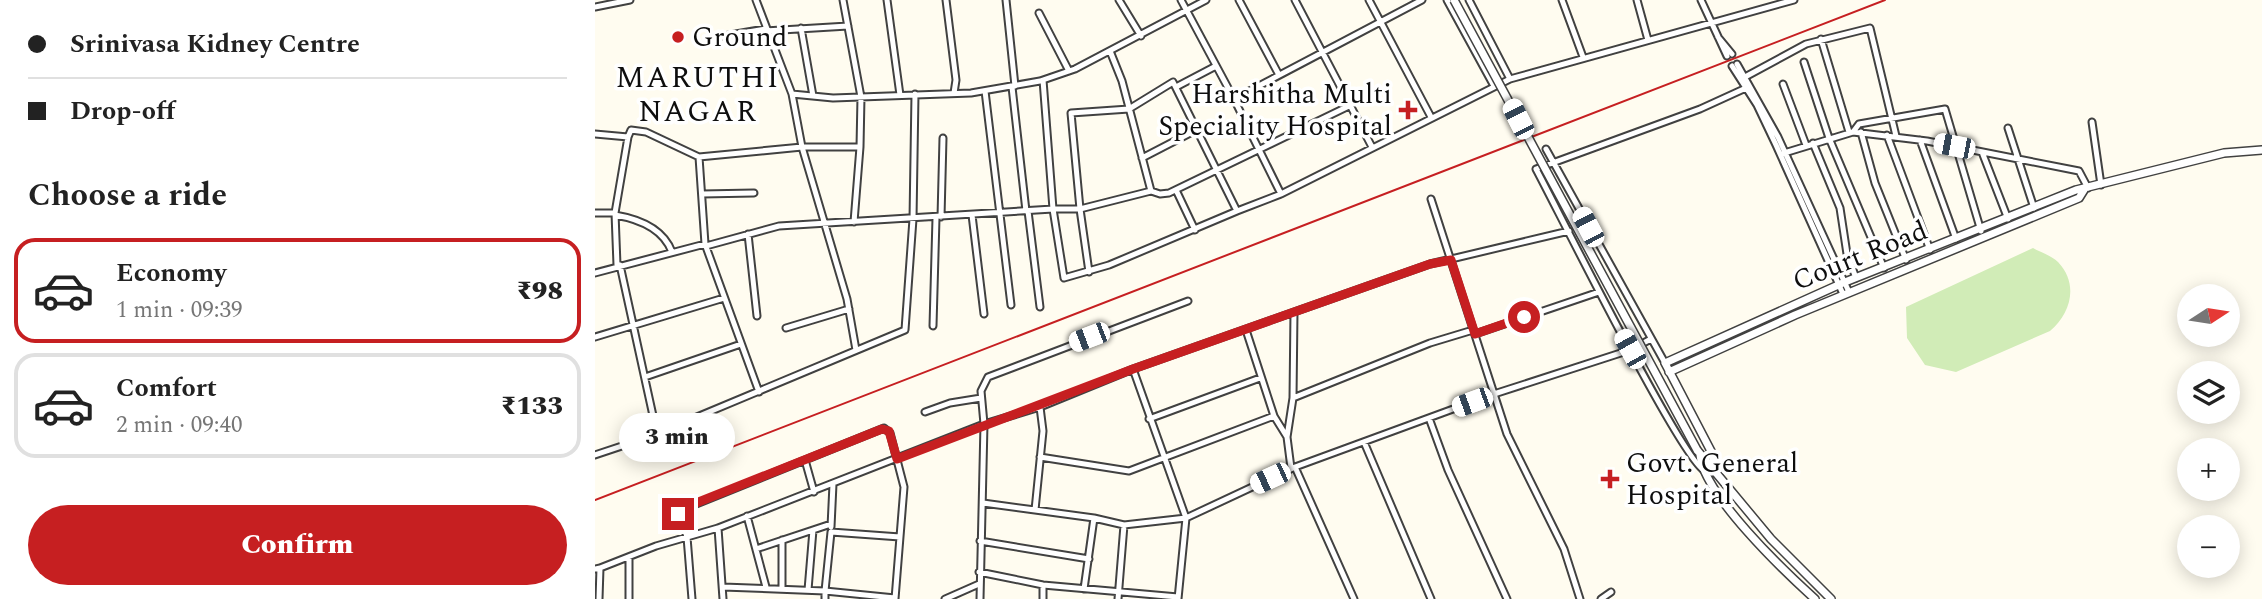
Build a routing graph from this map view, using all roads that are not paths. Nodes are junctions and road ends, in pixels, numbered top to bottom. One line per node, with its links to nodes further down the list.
1 (630, 0): 22 (street)
2 (756, 0): 29 (street)
3 (843, 0): 27 (street)
4 (887, 0): 54 (street)
5 (946, 0): 51 (street)
6 (1006, 0): 46 (street)
7 (1119, 0): 30 (street)
8 (1181, 0): 23 (street)
9 (1206, 0): 23 (street)
10 (1239, 0): 41 (street)
11 (1295, 0): 35 (street)
12 (1369, 0): 25 (street)
13 (1422, 0): 25 (street)
14 (1447, 0): 47 (street)
15 (1454, 0): 164 (street, bridge)
16 (1469, 0): 43 (street)
17 (1562, 0): 37 (street)
18 (1637, 0): 33 (street)
19 (1701, 0): 26 (street)
20 (1794, 0): 21 (street)
21 (1771, 3): 26 (street)
22 (595, 7)
23 (1187, 10): 30 (street); 39 (street)
24 (1039, 13): 40 (street)
25 (1380, 21): 35 (street); 60 (street)
26 (1711, 22): 33 (street); 36 (street)
27 (848, 26): 28 (street); 56 (street)
28 (801, 28): 29 (street); 55 (street)
29 (765, 30): 31 (street); 52 (street)
30 (1141, 36): 34 (street)
31 (718, 37)
32 (1821, 39): 42 (street); 61 (street); 65 (street)
33 (1648, 40): 37 (street)
34 (1110, 51): 40 (street); 59 (street)
35 (1323, 51): 41 (street); 58 (street)
36 (1729, 55)
37 (1583, 57): 43 (street)
38 (1804, 62): 71 (street)
39 (1216, 65): 48 (street); 57 (street)
40 (1069, 71): 44 (street)
41 (1279, 75): 57 (street)
42 (1745, 77): 49 (street); 82 (street)
43 (1510, 79): 47 (street)
44 (1043, 80): 46 (street); 97 (street)
45 (1783, 84): 73 (street)
46 (1014, 86): 50 (street); 99 (street)
47 (1494, 86): 60 (street)
48 (1176, 87): 59 (street); 64 (street)
49 (1746, 88): 82 (street); 86 (street)
50 (985, 91): 51 (street); 102 (street)
51 (954, 93): 53 (street)
52 (792, 94): 55 (street); 75 (street)
53 (915, 94): 54 (street); 106 (street)
54 (900, 95): 56 (street)
55 (813, 96): 56 (street)
56 (861, 97): 76 (street)
57 (1234, 99): 80 (street)
58 (1351, 105): 77 (street); 80 (street)
59 (1129, 109): 84 (street); 98 (street)
60 (1430, 117): 77 (street)
61 (1892, 118): 65 (street); 68 (street); 74 (street)
62 (2092, 122): 88 (street)
63 (2008, 128): 85 (street)
64 (1198, 129): 84 (street); 87 (street)
65 (1854, 132): 67 (street); 71 (street); 119 (street)
66 (595, 134): 69 (street)
67 (1887, 135): 68 (street); 116 (street)
68 (1896, 136): 72 (street)
69 (628, 137): 83 (street); 103 (street)
70 (943, 138): 105 (street)
71 (1829, 138): 73 (street); 121 (street)
72 (1920, 140): 74 (street); 114 (street)
73 (1809, 144): 82 (street); 124 (street)
74 (1954, 146): 81 (street); 112 (street)
75 (802, 147): 76 (street); 83 (street); 109 (street)
76 (860, 147): 108 (street)
77 (1372, 147): 94 (street)
78 (1546, 149): 86 (street)
79 (2262, 150): 88 (street, Court Road)
80 (1259, 151): 87 (street); 94 (street)
81 (1982, 152): 85 (street); 107 (street)
82 (1783, 153): 125 (street)
83 (699, 157): 93 (street)
84 (1142, 158): 91 (street)
85 (2015, 158): 89 (street); 96 (street)
86 (1553, 161): 111 (street); 142 (street)
87 (1219, 170): 90 (street); 100 (street)
88 (2101, 185): 89 (street, Court Road)
89 (2086, 189): 96 (street, Court Road); 127 (street, Court Road)
90 (1176, 190): 91 (street); 110 (street)
91 (1151, 191): 98 (street)
92 (754, 193): 93 (street)
93 (702, 194): 115 (street)
94 (1281, 194): 100 (street)
95 (1431, 199): 118 (street)
96 (2034, 208): 107 (street, Court Road)
97 (1053, 209): 98 (street); 99 (street); 122 (street)
98 (1080, 209): 122 (street)
99 (1027, 211): 102 (street); 131 (street)
100 (1237, 211): 110 (street)
101 (595, 213): 103 (street)
102 (1001, 213): 104 (street); 130 (street)
103 (615, 214): 117 (street); 120 (street)
104 (972, 215): 105 (street); 134 (street)
105 (939, 218): 106 (street); 137 (street)
106 (913, 219): 108 (street); 145 (street)
107 (2008, 219): 112 (street, Court Road)
108 (854, 222): 109 (street)
109 (825, 224): 113 (street); 132 (street)
110 (1195, 230): 122 (street)
111 (1569, 231): 118 (street); 126 (street)
112 (1981, 231): 114 (street, Court Road)
113 (748, 234): 115 (street); 135 (street)
114 (1956, 240): 116 (street, Court Road)
115 (705, 245): 117 (street); 128 (street)
116 (1930, 250): 119 (street, Court Road)
117 (672, 252): 120 (street)
118 (1451, 260): 133 (street); 140 (street)
119 (1906, 260): 121 (street, Court Road)
120 (618, 265): 123 (street); 136 (street)
121 (1884, 268): 124 (street, Court Road)
122 (1089, 272)
123 (595, 273)
124 (1856, 278): 125 (street, Court Road)
125 (1842, 283): 127 (street); 146 (street, Court Road)
126 (1599, 292): 140 (street); 144 (street)
127 (1846, 293): 148 (street, Court Road)
128 (724, 298): 136 (street); 143 (street)
129 (1188, 301): 153 (street)
130 (1011, 305)
131 (1040, 307)
132 (849, 309): 138 (street); 145 (street)
133 (1294, 312): 139 (street); 154 (street)
134 (984, 314)
135 (757, 316)
136 (633, 324): 141 (street); 149 (street)
137 (933, 326)
138 (786, 328)
139 (1246, 330): 147 (street); 150 (street)
140 (1474, 332): 152 (street); 154 (street)
141 (595, 337)
142 (1651, 339): 144 (street); 146 (street)
143 (741, 344): 149 (street); 151 (street)
144 (1630, 349): 152 (street); 172 (street)
145 (856, 351): 151 (street)
146 (1665, 363): 148 (street)
147 (1133, 369): 155 (street); 159 (street)
148 (1669, 372): 170 (street)
149 (645, 377): 161 (street)
150 (1260, 378): 157 (street); 159 (street)
151 (759, 392): 161 (street)
152 (1494, 394): 158 (street); 217 (street)
153 (981, 398): 156 (street); 160 (street)
154 (1293, 398): 162 (street)
155 (1040, 407): 160 (street); 166 (street)
156 (925, 412)
157 (1273, 416): 162 (street); 169 (street)
158 (1429, 418): 163 (street); 216 (street)
159 (1149, 419): 169 (street)
160 (984, 424): 167 (street); 175 (street)
161 (657, 434): 165 (street)
162 (1287, 437): 171 (street)
163 (1364, 442): 171 (street); 215 (street)
164 (1699, 452): 170 (street); 172 (street)
165 (595, 455)
166 (1040, 457): 169 (street); 176 (street)
167 (897, 459): 168 (street); 173 (street); 186 (street)
168 (805, 460): 174 (street); 185 (street)
169 (1163, 460): 179 (street)
170 (1713, 465): 220 (street)
171 (1293, 468): 179 (street); 214 (street)
172 (1705, 471): 219 (street)
173 (833, 484): 174 (street); 180 (street)
174 (814, 492): 177 (street)
175 (983, 503): 176 (street); 188 (street)
176 (1035, 510): 178 (street)
177 (747, 516): 182 (street); 189 (street)
178 (1094, 518): 181 (street); 191 (street)
179 (1185, 519): 181 (street); 205 (street)
180 (831, 524): 183 (street); 184 (street)
181 (1124, 525): 203 (street)
182 (718, 528): 185 (street); 196 (street)
183 (813, 530): 187 (street); 200 (street)
184 (831, 532): 186 (street); 201 (street)
185 (687, 537): 190 (street); 208 (street)
186 (900, 537): 204 (street)
187 (782, 540): 189 (street); 198 (street)
188 (980, 541): 191 (street); 193 (street)
189 (756, 549): 197 (street)
190 (629, 557): 192 (street); 207 (street)
191 (1089, 559): 199 (street)
192 (598, 568): 206 (street)
193 (979, 572): 194 (street); 195 (street)
194 (979, 584): 211 (street); 212 (street)
195 (1043, 584): 199 (street); 213 (street)
196 (723, 587): 197 (street); 209 (street)
197 (766, 587): 198 (street)
198 (782, 587): 200 (street)
199 (1084, 589): 203 (street)
200 (808, 590): 201 (street)
201 (825, 591): 204 (street); 210 (street)
202 (1611, 592): 218 (street)
203 (1118, 595): 205 (street)
204 (895, 598)
205 (1178, 598)
206 (599, 599)
207 (629, 599)
208 (692, 599)
209 (723, 599)
210 (825, 599)
211 (945, 599)
212 (980, 599)
213 (1043, 599)
214 (1354, 599)
215 (1431, 599)
216 (1507, 599)
217 (1580, 599)
218 (1601, 599)
219 (1815, 599)
220 (1831, 599)

